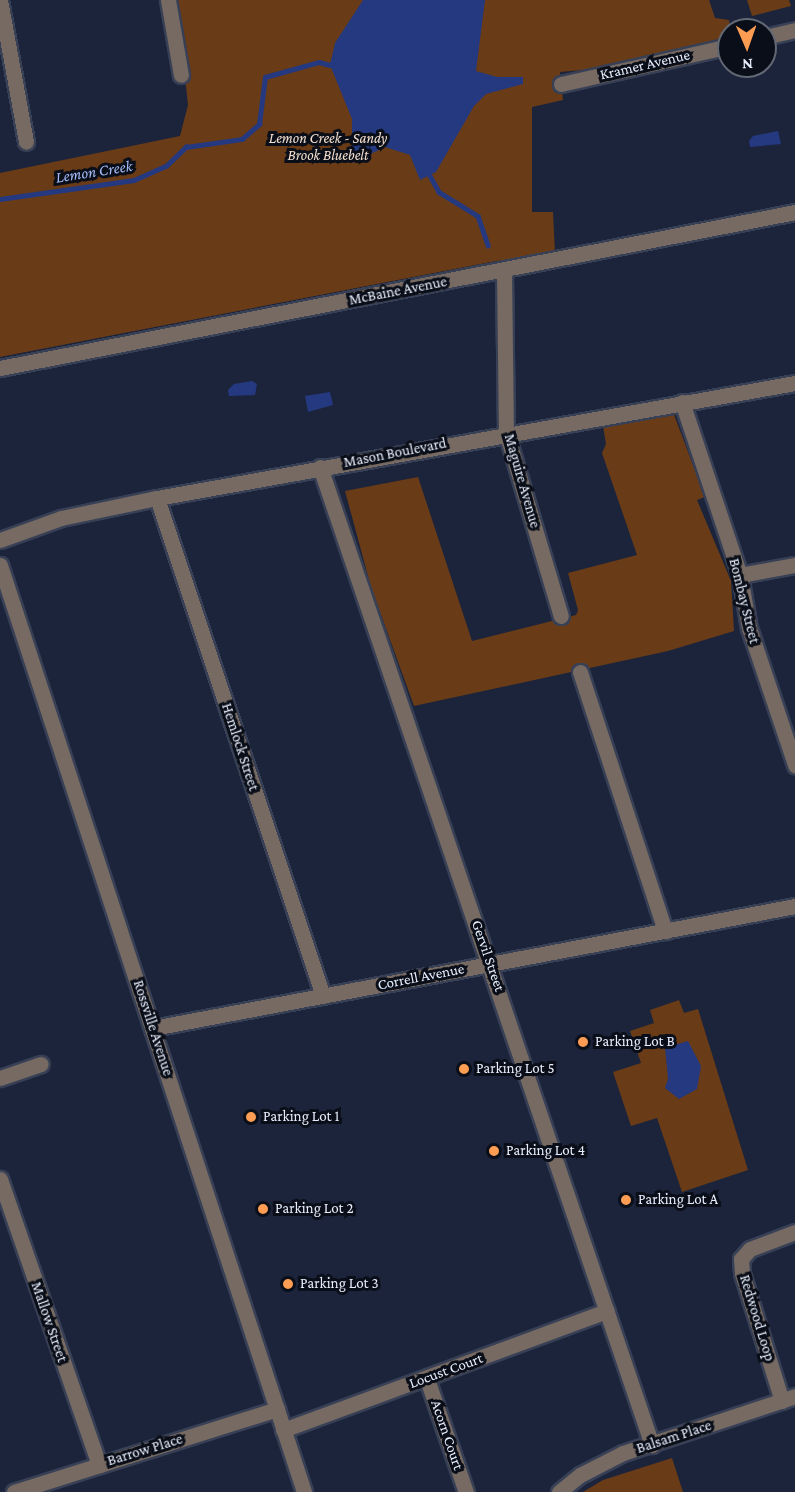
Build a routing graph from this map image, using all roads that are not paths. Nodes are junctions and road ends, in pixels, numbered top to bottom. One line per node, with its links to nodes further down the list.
1 (0, 0): 8 (street)
2 (168, 0): 6 (street)
3 (795, 30): 4 (street)
4 (777, 34)
5 (717, 49): 7 (street, Kramer Avenue)
6 (181, 75)
7 (561, 84)
8 (26, 142)
9 (795, 212): 10 (street, McBaine Avenue)
10 (504, 271): 11 (street, McBaine Avenue); 14 (street, Maguire Avenue)
11 (0, 368)
12 (795, 383): 13 (street, Mason Boulevard)
13 (682, 402): 14 (street, Mason Boulevard); 20 (street, Bombay Street)
14 (506, 432): 15 (street, Mason Boulevard); 21 (street, Maguire Avenue)
15 (321, 467): 16 (street, Mason Boulevard); 27 (street, Gervil Street)
16 (157, 498): 17 (street, Mason Boulevard); 28 (street, Hemlock Street)
17 (0, 540)
18 (0, 565): 29 (street, Rossville Avenue)
19 (795, 565): 20 (street)
20 (740, 574): 23 (street, Bombay Street)
21 (561, 616)
22 (580, 672): 26 (street)
23 (790, 735): 24 (street, Bombay Street)
24 (795, 765)
25 (795, 906): 26 (street, Correll Avenue)
26 (665, 931): 27 (street, Correll Avenue)
27 (491, 964): 28 (street, Correll Avenue); 34 (street, Gervil Street)
28 (323, 996): 29 (street, Correll Avenue)
29 (153, 1028): 37 (street, Rossville Avenue)
30 (41, 1064): 31 (street)
31 (0, 1078)
32 (0, 1179): 40 (street, Mallow Street)
33 (794, 1234): 36 (street, Redwood Loop)
34 (607, 1311): 35 (street, Locust Court); 39 (street, Gervil Street)
35 (427, 1378): 38 (street, Locust Court); 43 (street, Acorn Court)
36 (789, 1399): 39 (street, Balsam Place)
37 (277, 1409): 38 (street, Rossville Avenue); 40 (street, Barrow Place)
38 (283, 1430): 42 (street, Rossville Avenue)
39 (652, 1445): 44 (street, Balsam Place)
40 (99, 1465): 41 (street, Barrow Place)
41 (14, 1492)
42 (304, 1492)
43 (466, 1492)
44 (559, 1492)

